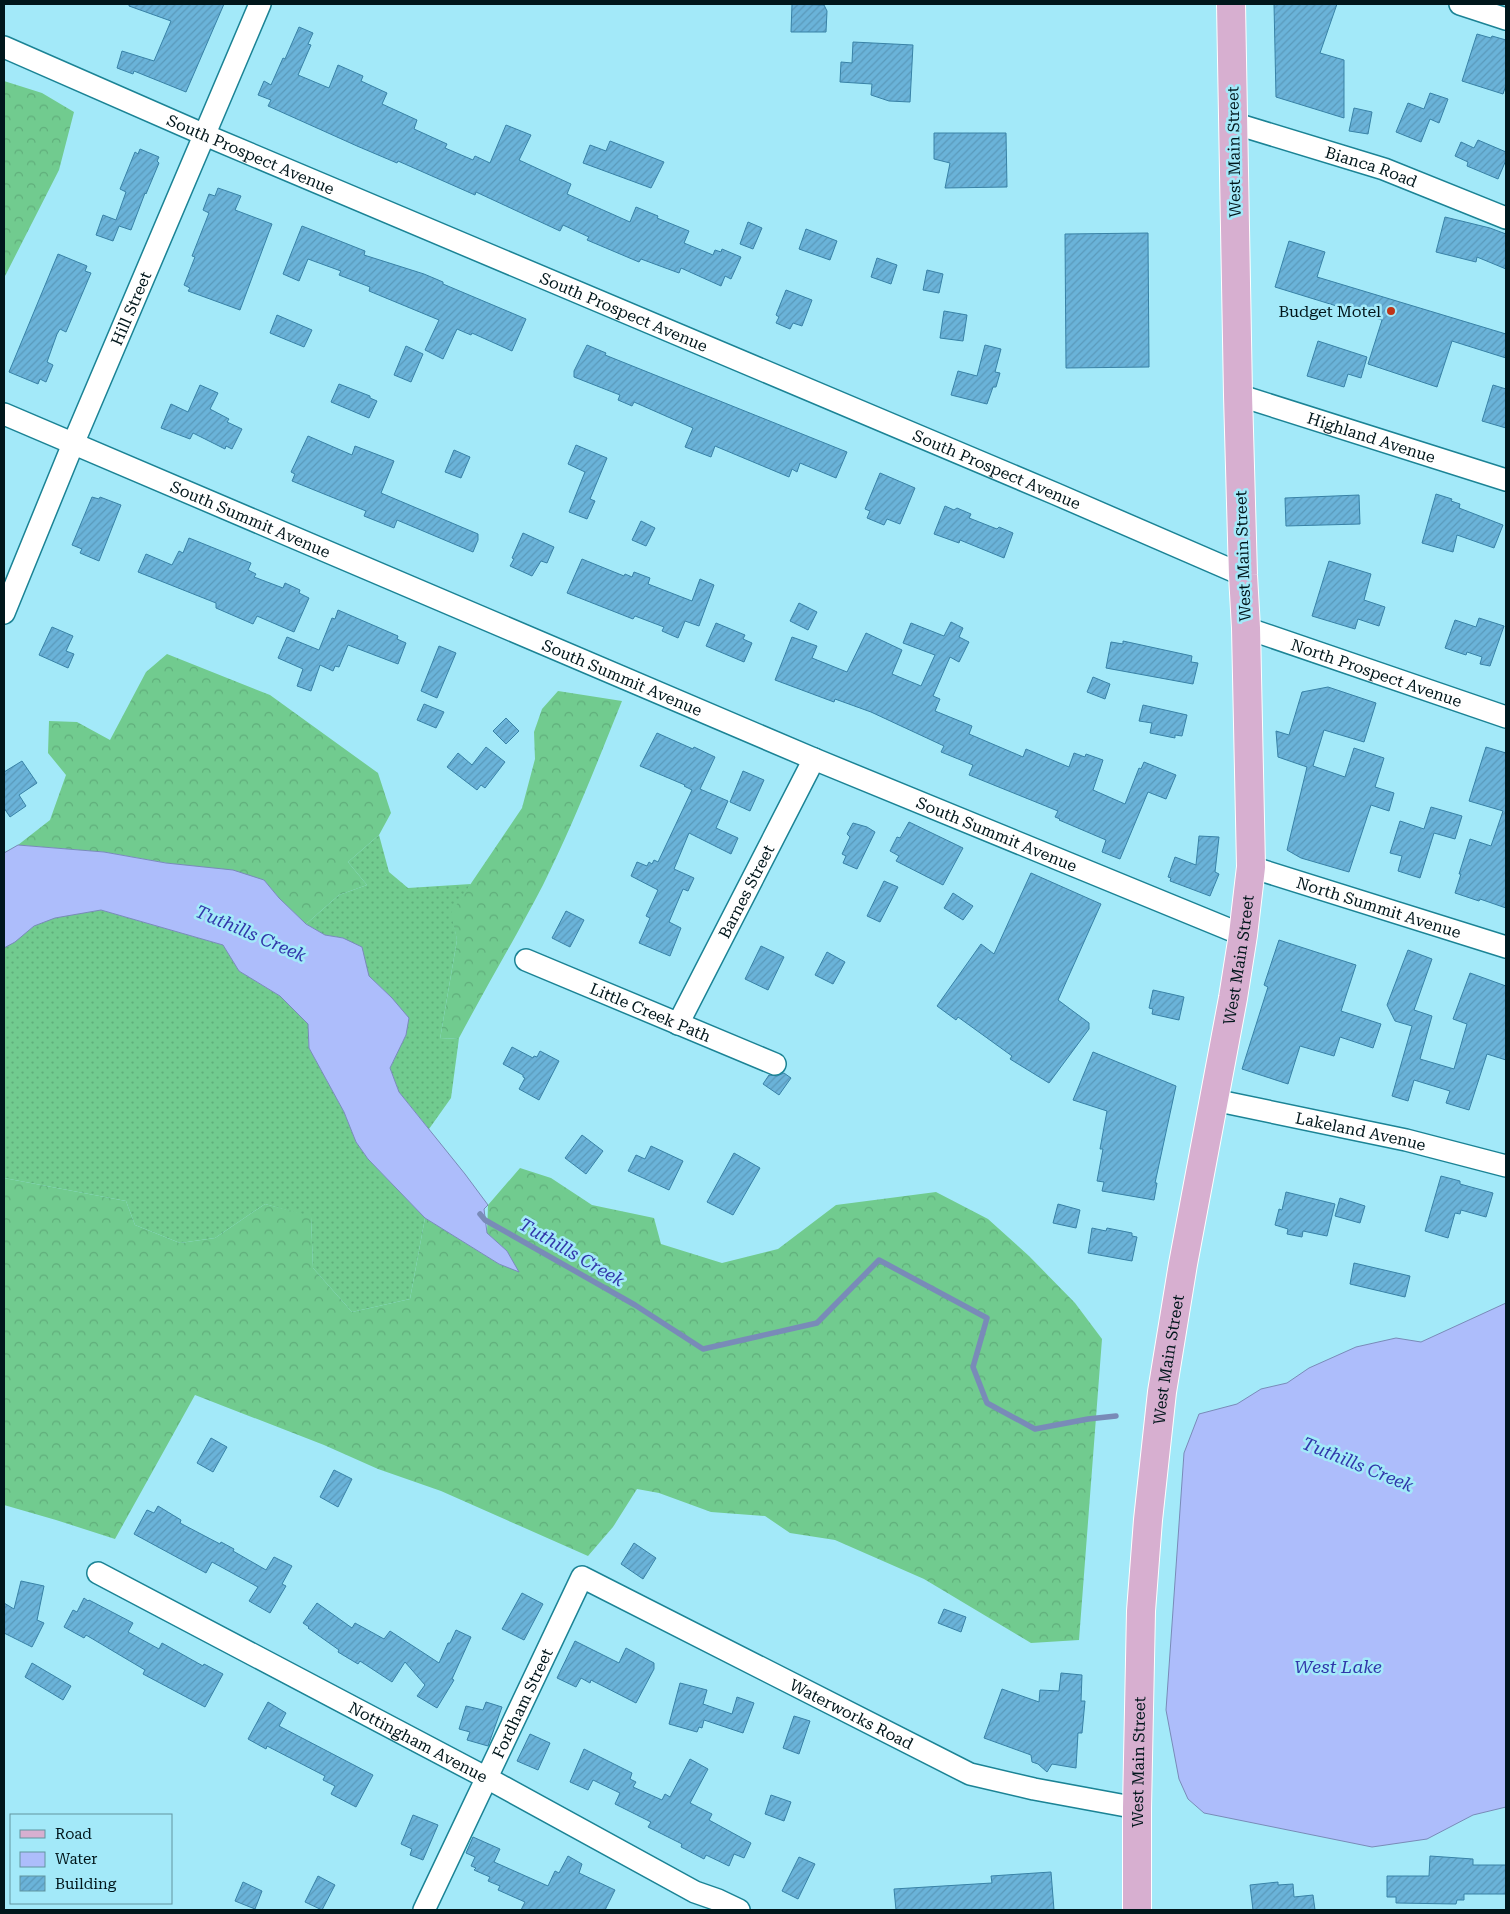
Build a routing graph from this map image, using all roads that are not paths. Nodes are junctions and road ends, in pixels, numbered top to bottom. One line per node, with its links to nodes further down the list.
1 (260, 4): 7 (street, Hill Street)
2 (1231, 4): 6 (main road, West Main Street)
3 (1460, 4): 4 (street)
4 (1506, 19)
5 (4, 48): 7 (street, South Prospect Avenue)
6 (1233, 123): 8 (street, Bianca Road); 9 (main road, West Main Street)
7 (205, 135): 11 (street, Hill Street); 13 (street, South Prospect Avenue)
8 (1506, 218)
9 (1238, 395): 12 (street, Highland Avenue); 13 (main road, West Main Street)
10 (4, 414): 11 (street, South Summit Avenue)
11 (73, 444): 14 (street, Hill Street); 17 (street, South Summit Avenue)
12 (1506, 480)
13 (1243, 575): 15 (main road, West Main Street)
14 (4, 613)
15 (1246, 628): 16 (street, North Prospect Avenue); 18 (main road, West Main Street)
16 (1506, 717)
17 (814, 758): 19 (street, South Summit Avenue); 22 (street, Barnes Street)
18 (1251, 867): 19 (main road, West Main Street); 20 (street, North Summit Avenue)
19 (1243, 935): 24 (main road, West Main Street)
20 (1506, 947)
21 (526, 960): 22 (street, Little Creek Path)
22 (678, 1024): 23 (street, Little Creek Path)
23 (775, 1064)
24 (1214, 1100): 25 (street, Lakeland Avenue); 29 (main road, West Main Street)
25 (1506, 1166)
26 (98, 1573): 28 (street, Nottingham Avenue)
27 (582, 1577): 28 (street, Fordham Street); 29 (street, Waterworks Road)
28 (487, 1778): 30 (street, Fordham Street); 31 (street, Nottingham Avenue)
29 (1137, 1808): 32 (main road, West Main Street)
30 (424, 1910)
31 (738, 1910)
32 (1137, 1910)

